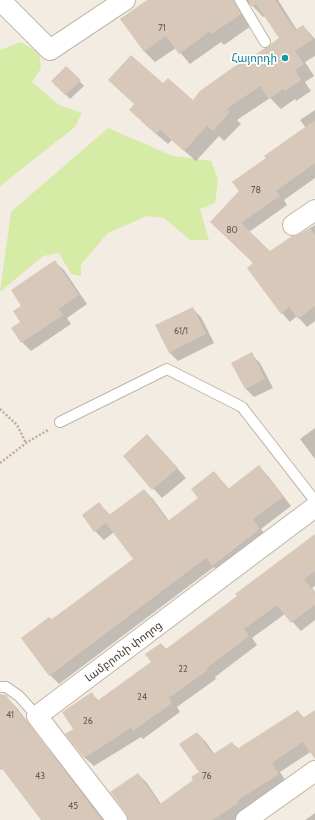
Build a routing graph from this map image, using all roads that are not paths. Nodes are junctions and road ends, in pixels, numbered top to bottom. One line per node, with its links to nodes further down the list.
1 (0, 0): 2 (street)
2 (125, 0)
3 (240, 0): 4 (lane)
4 (265, 42)
5 (315, 210): 6 (street)
6 (293, 225)
7 (60, 422): 8 (lane)
8 (315, 500)
9 (315, 507): 11 (street, Լամբրոնի փողոց)
10 (0, 687): 11 (lane)
11 (37, 716): 13 (street)
12 (315, 772): 14 (street)
13 (116, 820)
14 (246, 820)

